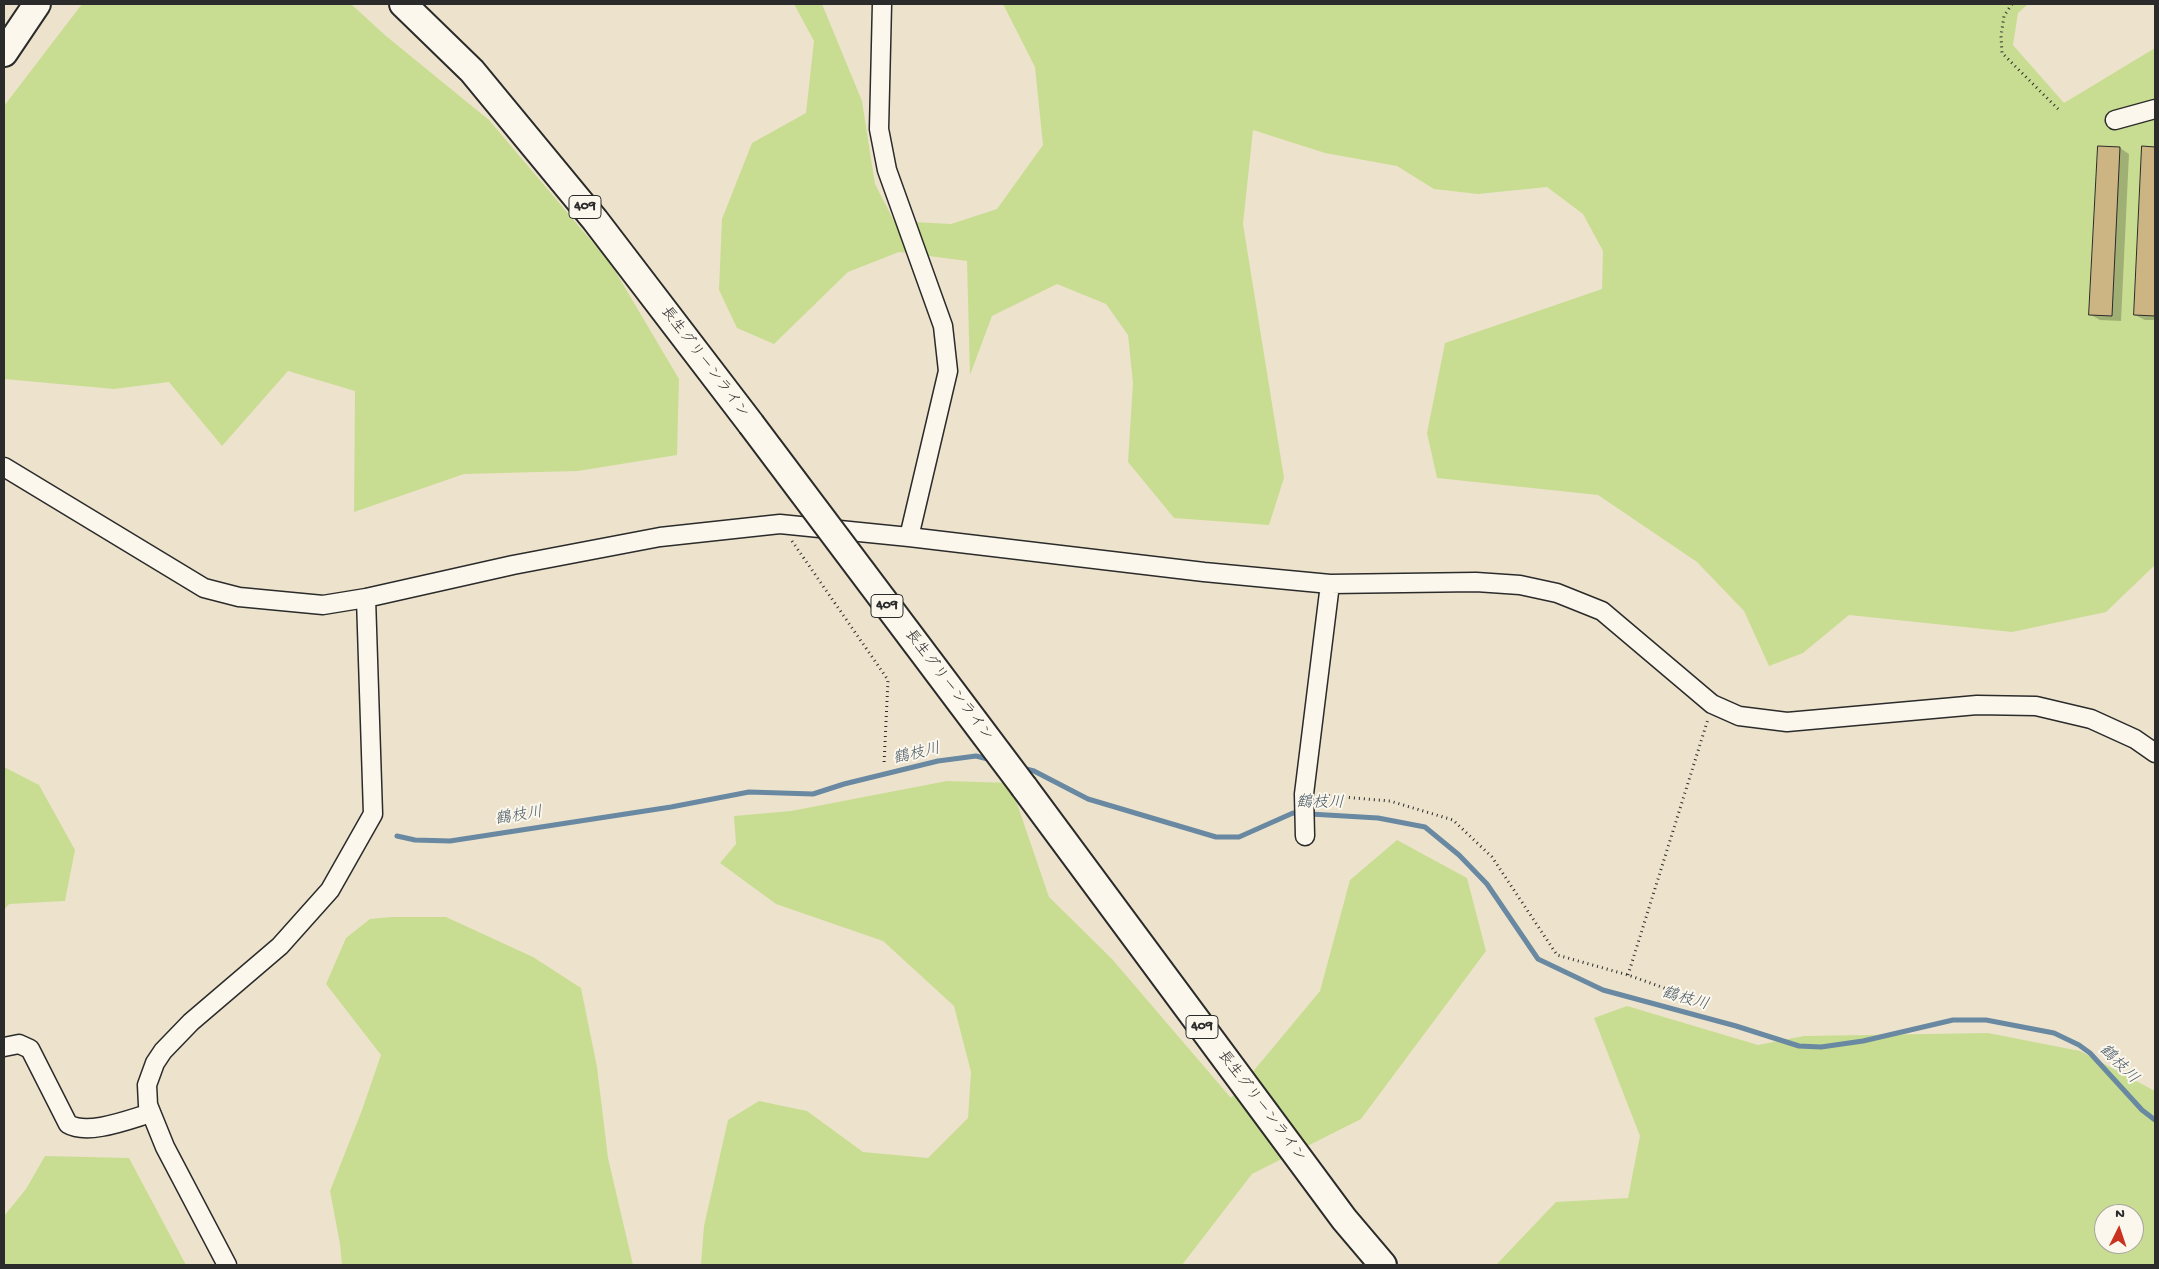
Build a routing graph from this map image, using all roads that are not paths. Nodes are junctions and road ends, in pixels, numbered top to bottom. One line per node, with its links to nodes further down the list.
1 (38, 4): 4 (highway)
2 (403, 4): 16 (highway, 長生グリーンライン / 409, bridge)
3 (882, 4): 8 (street)
4 (4, 53)
5 (2155, 110): 6 (street)
6 (2115, 120)
7 (4, 467): 10 (street)
8 (909, 537): 9 (street); 10 (street)
9 (1330, 584): 11 (street); 12 (street)
10 (366, 598): 14 (street)
11 (2155, 753)
12 (1305, 836)
13 (4, 1047): 14 (street)
14 (151, 1113): 15 (street)
15 (227, 1265)
16 (1383, 1265)

